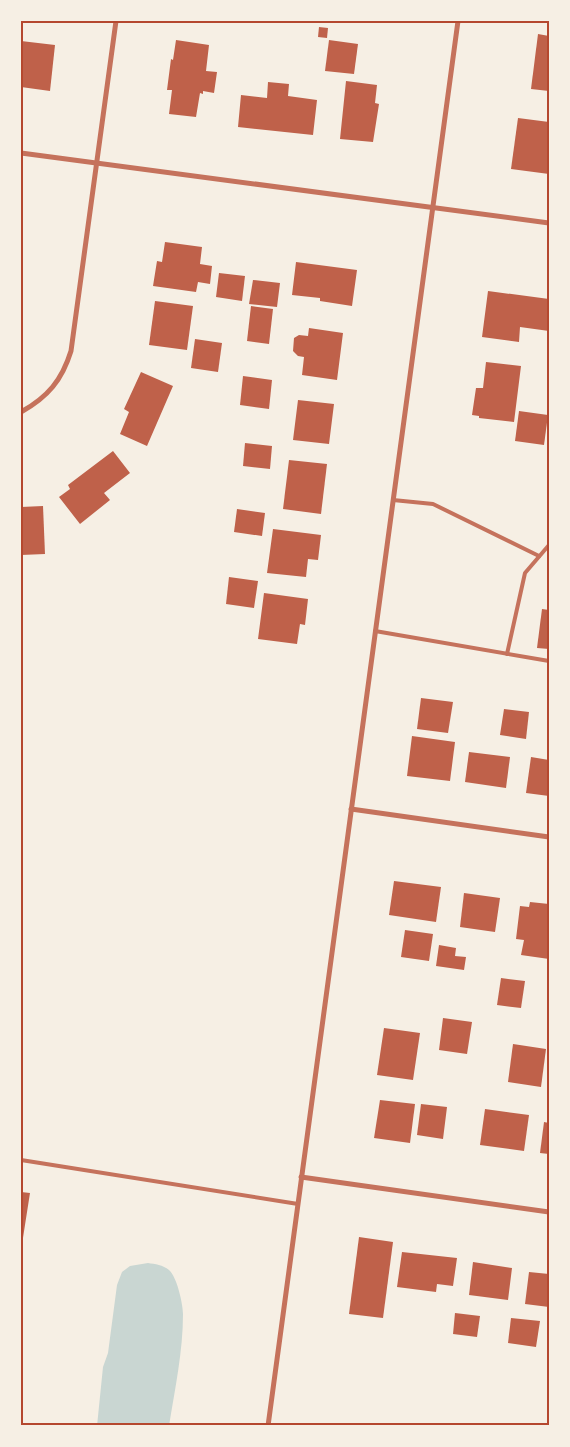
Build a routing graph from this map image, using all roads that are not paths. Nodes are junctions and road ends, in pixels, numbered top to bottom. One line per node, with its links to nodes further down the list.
1 (116, 21): 4 (street)
2 (458, 21): 5 (street)
3 (21, 153): 4 (street)
4 (97, 163): 5 (street); 7 (street)
5 (432, 208): 6 (street); 8 (street)
6 (549, 224)
7 (21, 412)
8 (393, 500): 10 (lane); 11 (street)
9 (549, 544): 10 (lane)
10 (539, 556): 12 (lane)
11 (375, 631): 12 (lane); 14 (street)
12 (507, 654): 13 (lane)
13 (549, 661)
14 (351, 809): 15 (street); 17 (street)
15 (549, 837)
16 (21, 1160): 18 (lane)
17 (301, 1178): 18 (street); 19 (street)
18 (298, 1204): 20 (street)
19 (549, 1212)
20 (268, 1426)

